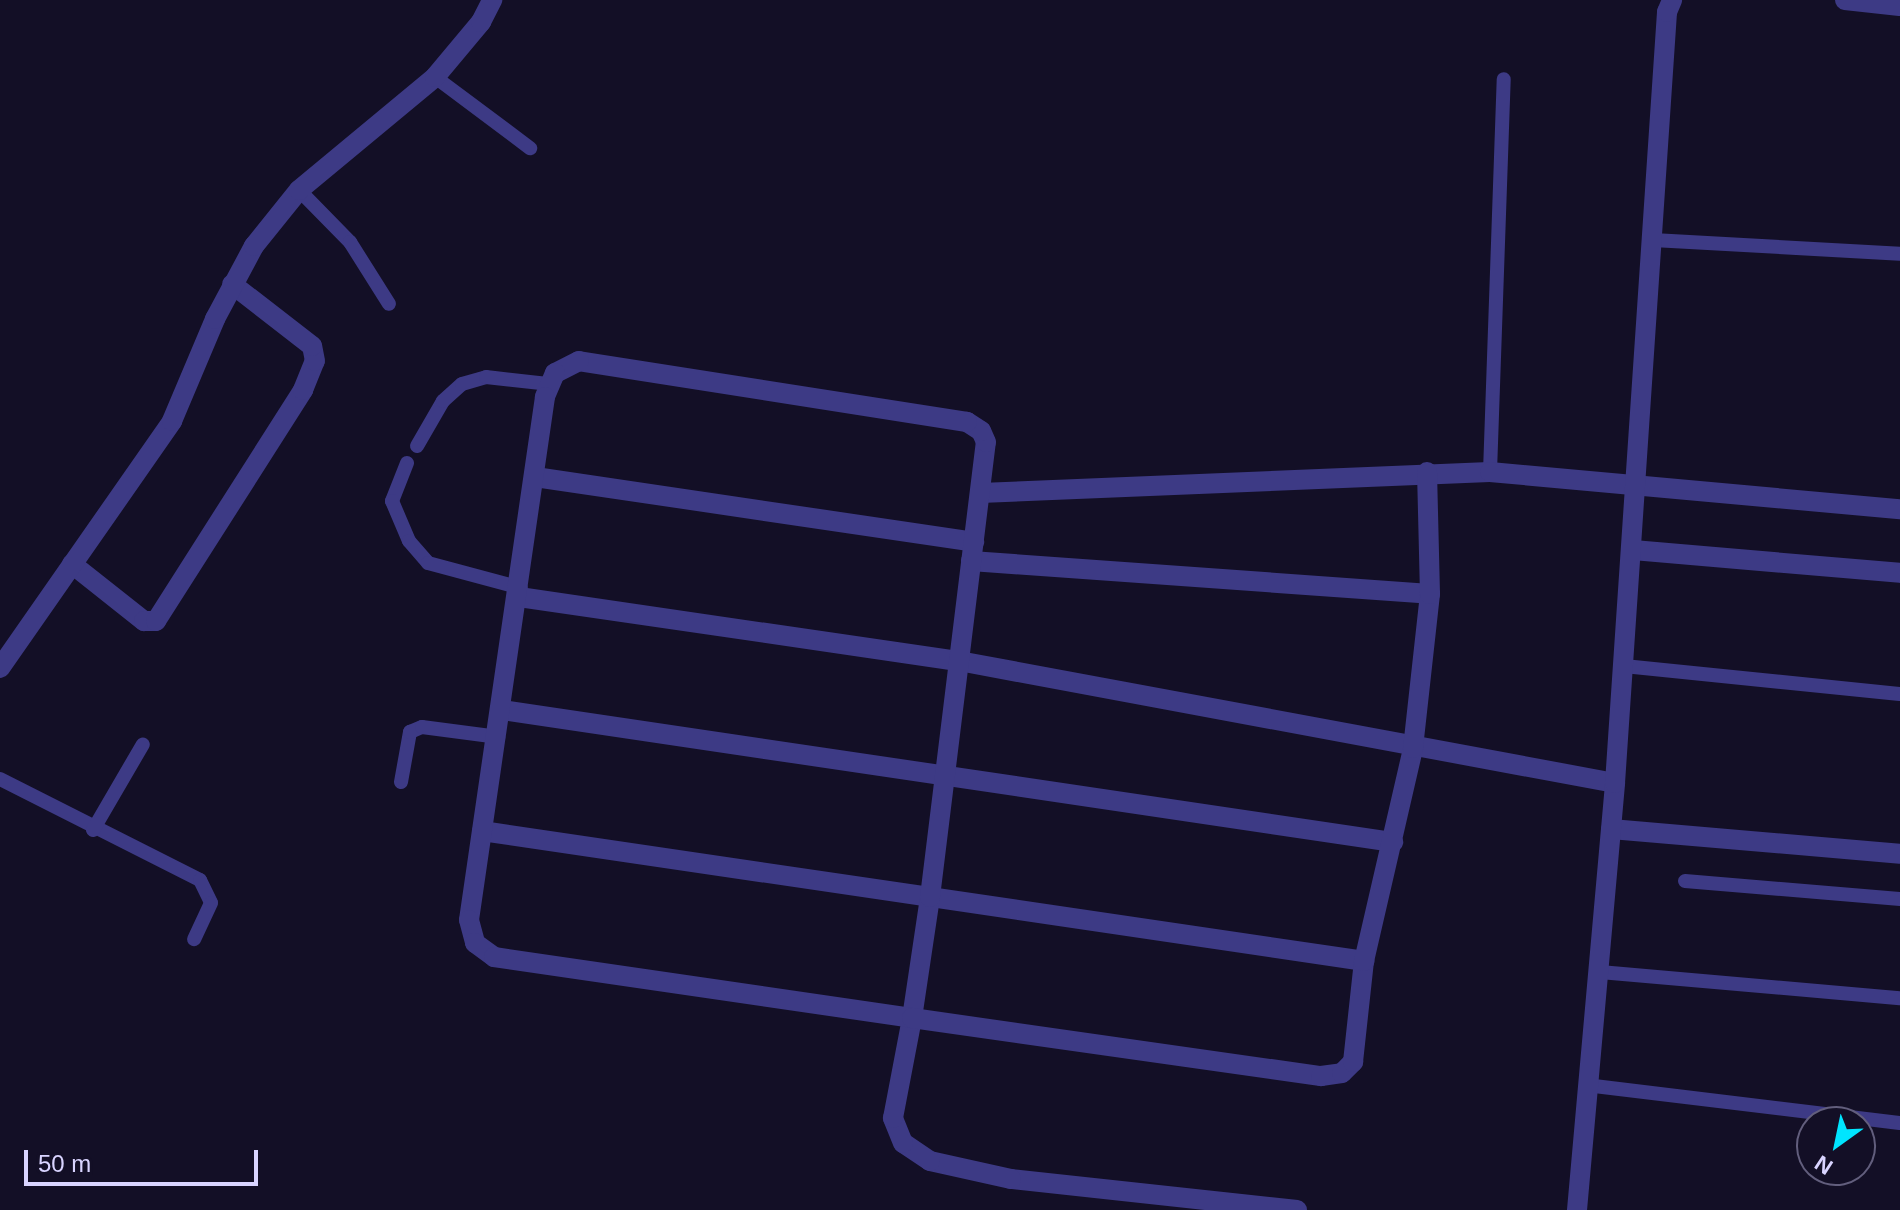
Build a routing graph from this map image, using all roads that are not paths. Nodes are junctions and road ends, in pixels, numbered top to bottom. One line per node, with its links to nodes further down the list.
1 (492, 0): 5 (street)
2 (1672, 0): 9 (street)
3 (1845, 0): 4 (street)
4 (1900, 6)
5 (435, 77): 7 (lane); 8 (street)
6 (1504, 79): 17 (lane)
7 (530, 148)
8 (299, 190): 11 (street); 12 (lane)
9 (1653, 240): 10 (lane); 19 (street)
10 (1900, 254)
11 (232, 284): 24 (street); 24 (street)
12 (389, 304)
13 (548, 384): 14 (lane); 18 (street); 20 (street)
14 (417, 446)
15 (407, 463): 26 (lane)
16 (1427, 472): 17 (street); 20 (street); 27 (street)
17 (1490, 472): 19 (street)
18 (535, 477): 23 (street); 26 (street)
19 (1638, 484): 21 (street); 22 (street)
20 (980, 493): 23 (street)
21 (1900, 509)
22 (1633, 550): 25 (street); 29 (street)
23 (972, 551): 27 (street); 28 (street)
24 (72, 564): 30 (street)
25 (1900, 573)
26 (520, 592): 28 (street); 32 (street)
27 (1430, 594): 35 (street)
28 (959, 661): 35 (street); 36 (street)
29 (1624, 666): 31 (lane); 39 (street)
30 (0, 668)
31 (1900, 694)
32 (502, 710): 33 (street); 36 (street)
33 (498, 737): 38 (lane); 42 (street)
34 (143, 744): 41 (lane)
35 (1413, 748): 39 (street); 43 (street)
36 (944, 777): 43 (street); 46 (street)
37 (0, 779): 41 (lane)
38 (401, 782)
39 (1615, 783): 40 (street)
40 (1611, 829): 44 (street); 50 (street)
41 (93, 830): 48 (lane)
42 (482, 831): 46 (street); 52 (street)
43 (1393, 842): 49 (street)
44 (1900, 854)
45 (1685, 881): 47 (lane)
46 (930, 897): 49 (street); 52 (street)
47 (1900, 899)
48 (194, 939)
49 (1364, 961): 52 (street)
50 (1600, 972): 51 (lane); 53 (street)
51 (1900, 998)
52 (912, 1018): 55 (street)
53 (1586, 1085): 54 (lane); 56 (street)
54 (1900, 1123)
55 (1297, 1210)
56 (1577, 1210)

